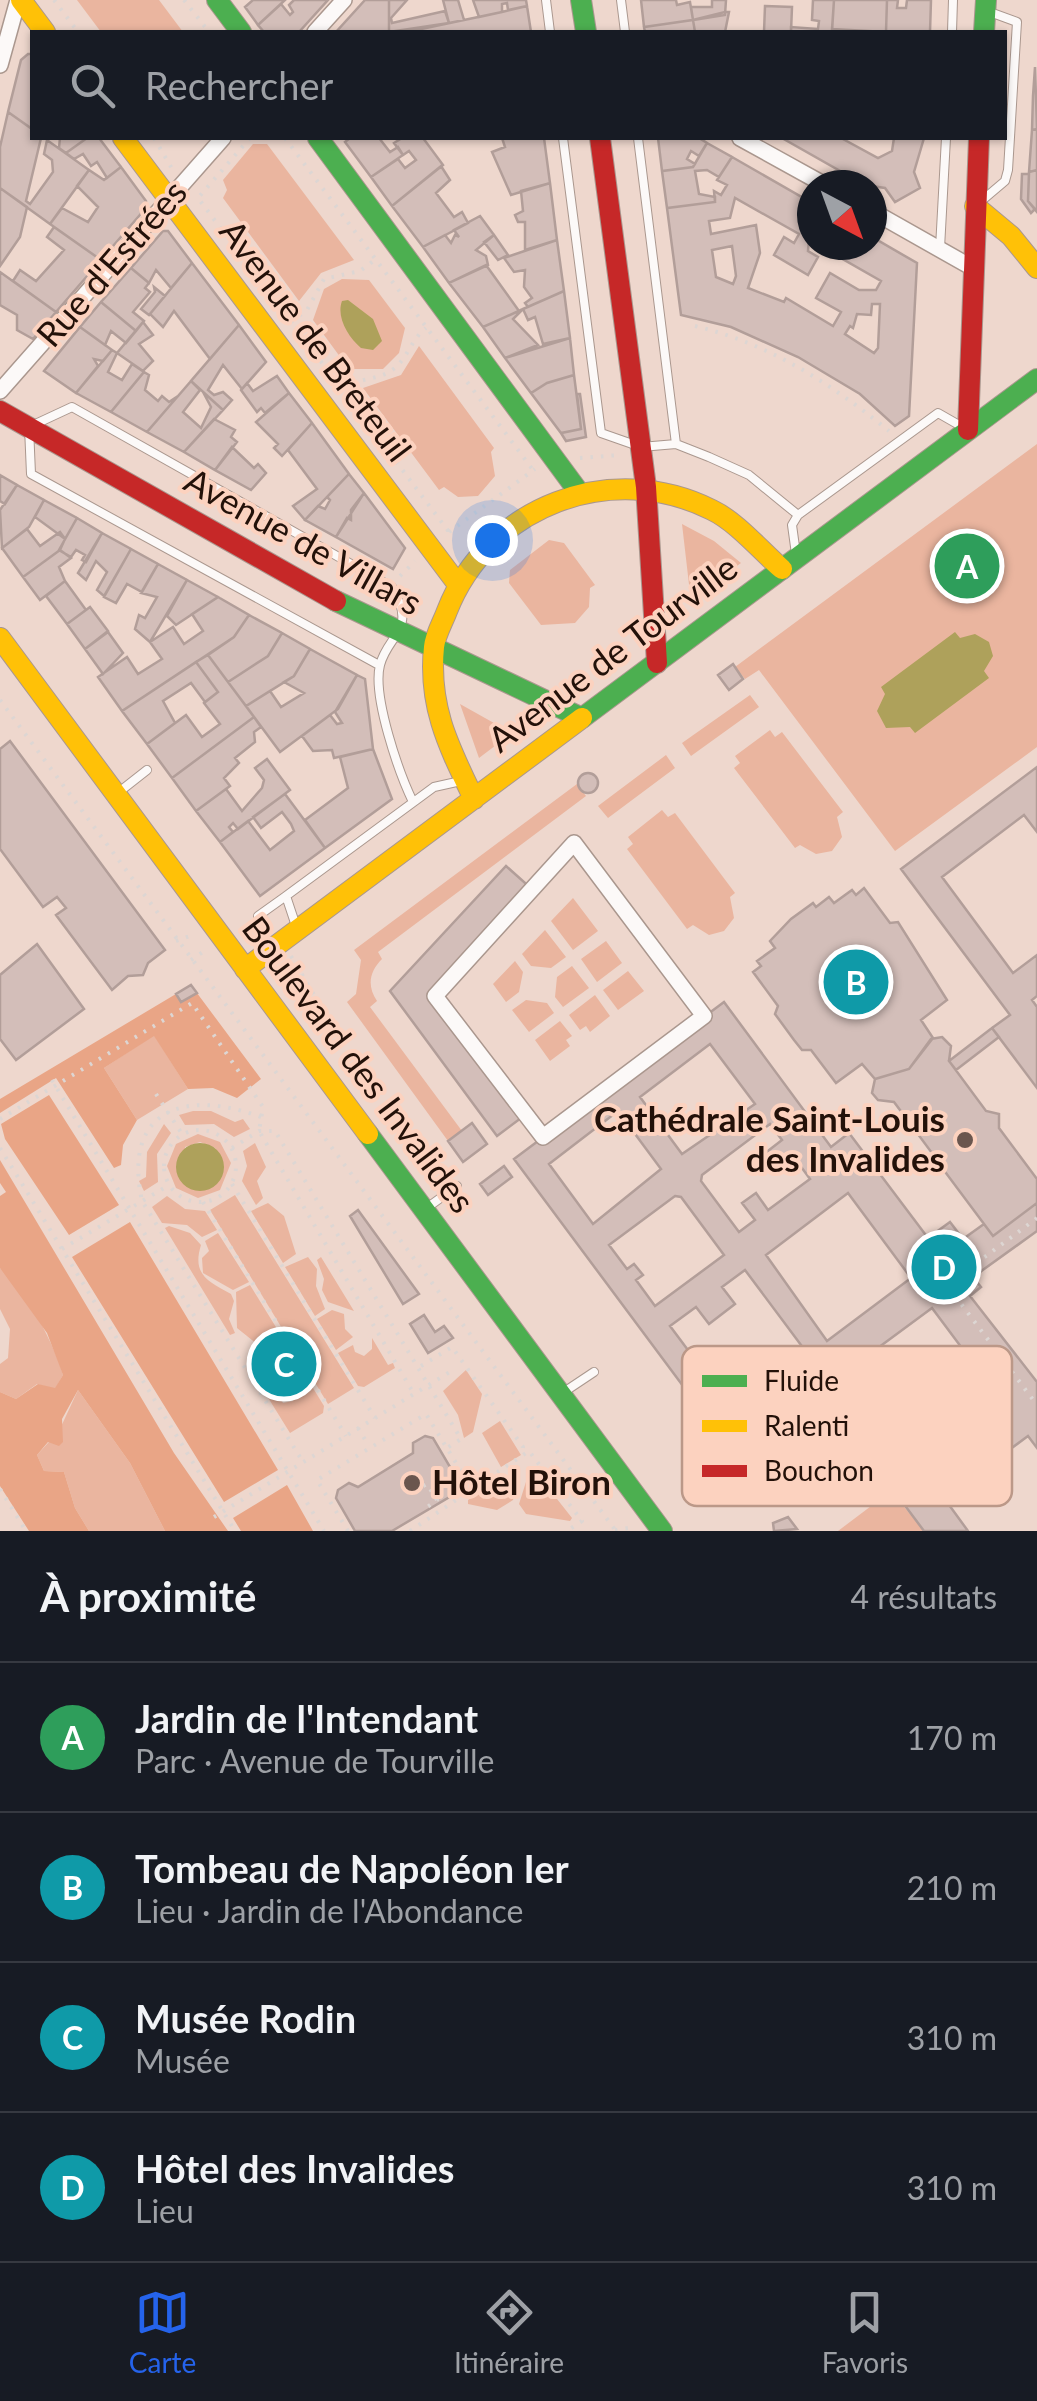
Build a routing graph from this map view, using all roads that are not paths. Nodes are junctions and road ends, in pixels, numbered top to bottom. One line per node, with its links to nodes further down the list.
1 (19, 0): 9 (main road); 17 (street)
2 (217, 0): 10 (main road)
3 (344, 0): 11 (street)
4 (546, 0): 12 (lane)
5 (580, 0): 13 (main road)
6 (621, 0): 14 (lane)
7 (953, 0): 15 (lane)
8 (985, 5): 16 (main road); 29 (lane)
9 (43, 30)
10 (240, 30)
11 (317, 30)
12 (550, 30)
13 (586, 30)
14 (626, 30)
15 (952, 30)
16 (984, 30)
17 (0, 65)
18 (124, 140): 28 (main road, Avenue de Breteuil)
19 (221, 140): 28 (street, Rue d'Estrées)
20 (319, 140): 42 (main road)
21 (563, 140): 40 (lane)
22 (600, 140): 40 (main road)
23 (638, 140): 39 (lane)
24 (744, 140): 27 (street)
25 (946, 140): 31 (lane)
26 (979, 140): 29 (main road)
27 (798, 170)
28 (168, 200): 35 (street, Rue d'Estrées); 45 (main road, Avenue de Breteuil)
29 (975, 206): 32 (main road); 33 (main road)
30 (887, 220): 31 (street)
31 (940, 250): 32 (street)
32 (970, 267): 38 (main road)
33 (1037, 268)
34 (1037, 379): 38 (main road, Avenue de Tourville)
35 (0, 391)
36 (0, 411): 37 (main road, Avenue de Villars)
37 (29, 427): 46 (main road, Avenue de Villars); 46 (lane); 50 (lane)
38 (968, 430): 43 (lane); 44 (main road, Avenue de Tourville)
39 (676, 444): 40 (lane); 43 (lane)
40 (641, 448): 41 (main road)
41 (646, 486): 42 (main road); 44 (main road); 49 (main road)
42 (578, 491): 45 (main road)
43 (798, 515): 44 (lane)
44 (789, 564): 49 (main road, Avenue de Tourville)
45 (456, 582): 48 (main road)
46 (400, 634): 48 (main road, Avenue de Villars); 50 (lane)
47 (0, 638): 54 (main road, Boulevard des Invalides)
48 (434, 649): 51 (main road, Avenue de Villars); 53 (main road)
49 (657, 663): 51 (main road, Avenue de Tourville)
50 (380, 665): 56 (lane)
51 (582, 718): 55 (main road, Avenue de Tourville)
52 (147, 770): 54 (lane)
53 (461, 781): 55 (main road); 56 (lane, Avenue de Tourville)
54 (116, 794): 60 (main road, Boulevard des Invalides)
55 (474, 798): 59 (main road, Avenue de Tourville)
56 (413, 802): 57 (lane, Avenue de Tourville)
57 (286, 896): 58 (lane, Avenue de Tourville); 59 (lane)
58 (258, 916)
59 (298, 930): 60 (main road, Avenue de Tourville)
60 (246, 968): 63 (main road, Boulevard des Invalides)
61 (704, 1016): 61 (street)
62 (457, 1186): 63 (lane)
63 (424, 1210): 65 (main road, Boulevard des Invalides)
64 (594, 1372): 65 (lane)
65 (561, 1394): 66 (main road, Boulevard des Invalides)
66 (662, 1531)

